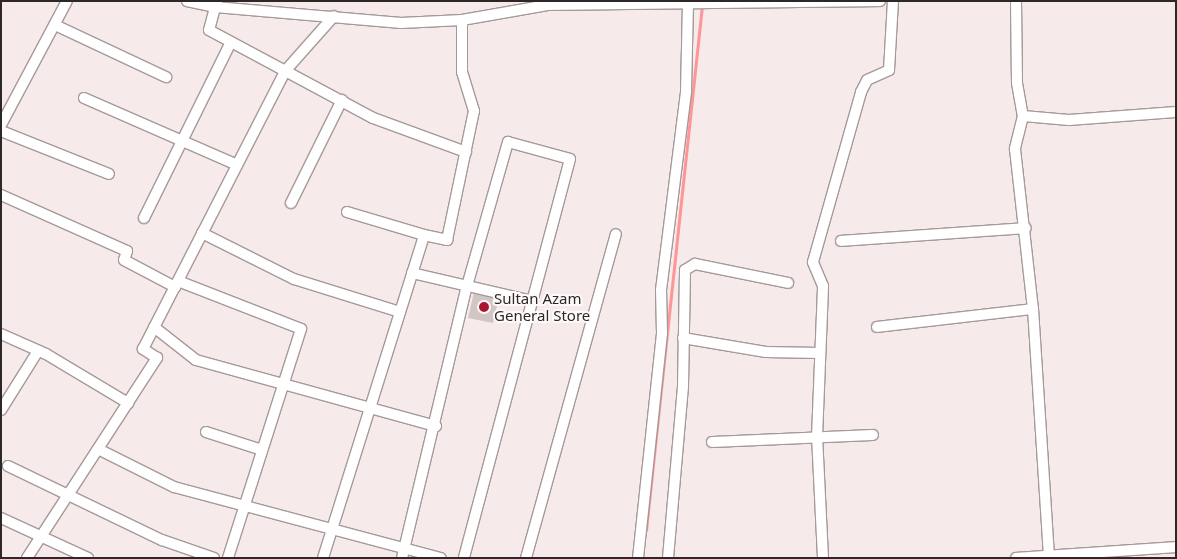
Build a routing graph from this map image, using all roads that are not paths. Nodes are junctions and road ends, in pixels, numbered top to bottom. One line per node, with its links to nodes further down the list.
1 (67, 1): 10 (street)
2 (187, 1): 7 (street)
3 (880, 1): 6 (street)
4 (893, 1): 45 (street)
5 (1016, 1): 17 (street)
6 (688, 2): 9 (street); 74 (street)
7 (216, 4): 8 (street); 11 (street)
8 (334, 16): 9 (street); 12 (street)
9 (462, 20): 21 (street)
10 (54, 25): 13 (street); 18 (street)
11 (231, 42): 12 (street); 20 (street)
12 (286, 70): 15 (street); 22 (street)
13 (166, 77)
14 (84, 98): 20 (street)
15 (342, 100): 21 (street); 25 (street)
16 (1176, 112): 17 (street)
17 (1024, 116): 28 (street)
18 (1, 125)
19 (1, 131): 23 (street)
20 (180, 139): 22 (street); 27 (street)
21 (466, 152): 30 (street)
22 (238, 165): 29 (street)
23 (109, 174)
24 (1, 195): 35 (street)
25 (291, 203)
26 (348, 212): 30 (street)
27 (144, 218)
28 (1026, 228): 32 (street); 38 (street)
29 (202, 233): 35 (street); 39 (street)
30 (424, 234): 33 (street)
31 (616, 234): 73 (street)
32 (841, 241)
33 (412, 273): 36 (street); 39 (street)
34 (788, 283): 43 (street)
35 (176, 284): 40 (street); 46 (street)
36 (466, 286): 37 (street); 37 (street); 50 (street)
37 (532, 301): 72 (street)
38 (1033, 309): 41 (street); 65 (street)
39 (400, 312): 48 (street)
40 (154, 327): 46 (street); 47 (street)
41 (876, 327)
42 (1, 334): 44 (street)
43 (683, 338): 45 (street); 75 (street)
44 (38, 351): 47 (street); 49 (street)
45 (819, 354): 53 (street)
46 (282, 387): 48 (street); 56 (street)
47 (128, 403): 55 (street)
48 (368, 409): 50 (street); 61 (street)
49 (1, 410)
50 (436, 426): 64 (street)
51 (206, 432): 56 (street)
52 (872, 435): 53 (street)
53 (817, 437): 54 (street); 76 (street)
54 (712, 442)
55 (98, 449): 58 (street); 59 (street)
56 (262, 450): 59 (street)
57 (8, 466): 58 (street)
58 (68, 494): 62 (street); 68 (street)
59 (244, 508): 61 (street); 69 (street)
60 (1, 518): 62 (street)
61 (330, 531): 64 (street); 70 (street)
62 (40, 538): 66 (street); 67 (street)
63 (1176, 547): 65 (street)
64 (403, 554): 71 (street)
65 (1049, 555): 77 (street)
66 (27, 558)
67 (88, 558)
68 (214, 558)
69 (228, 558)
70 (323, 558)
71 (441, 558)
72 (464, 558)
73 (526, 558)
74 (638, 558)
75 (668, 558)
76 (823, 558)
77 (1016, 558)

